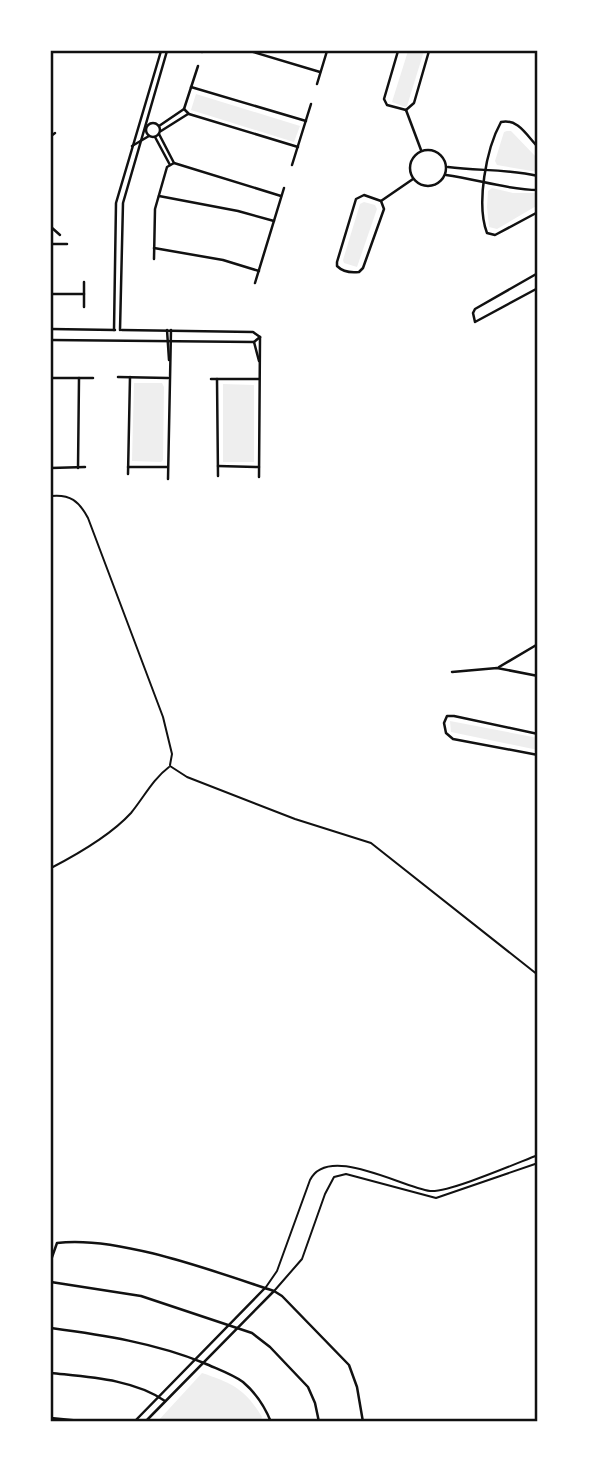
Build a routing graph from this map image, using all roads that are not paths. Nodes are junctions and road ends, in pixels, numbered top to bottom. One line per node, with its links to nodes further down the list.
1 (161, 51): 12 (street)
2 (167, 51): 16 (street)
3 (250, 51): 8 (street)
4 (327, 51): 8 (street)
5 (398, 51): 14 (street)
6 (429, 51): 14 (street)
7 (198, 66): 10 (street)
8 (320, 72): 9 (street)
9 (317, 83)
10 (191, 87): 13 (street); 17 (street)
11 (311, 104): 17 (street)
12 (144, 106): 16 (street); 23 (street)
13 (184, 109): 15 (street); 19 (street)
14 (406, 110): 26 (street)
15 (189, 114): 19 (street); 24 (street)
16 (147, 116): 18 (street); 22 (street)
17 (306, 121): 24 (street)
18 (150, 124): 19 (street); 20 (street)
19 (160, 130): 21 (street); 27 (street)
20 (149, 136): 21 (street); 22 (street)
21 (155, 137): 27 (street)
22 (140, 142): 23 (street); 47 (street)
23 (132, 146): 46 (street)
24 (298, 147): 28 (street)
25 (538, 148): 30 (street)
26 (421, 152): 29 (street); 33 (street)
27 (172, 164): 37 (street); 38 (street)
28 (292, 165)
29 (447, 166): 30 (street); 31 (street)
30 (486, 171): 32 (street); 34 (street)
31 (446, 175): 33 (street); 34 (street)
32 (538, 176)
33 (413, 179): 39 (street)
34 (484, 181): 36 (street); 40 (street)
35 (284, 188): 38 (street)
36 (538, 190)
37 (159, 196): 41 (street); 48 (street)
38 (281, 196): 41 (street)
39 (381, 201): 39 (street)
40 (538, 212)
41 (274, 221): 50 (street)
42 (51, 227): 43 (street)
43 (60, 235)
44 (51, 244): 45 (street)
45 (67, 244)
46 (115, 245): 47 (street); 59 (street)
47 (121, 245): 60 (street)
48 (154, 248): 49 (street); 50 (street)
49 (154, 258)
50 (259, 271): 53 (street)
51 (538, 273): 54 (street)
52 (84, 282): 56 (street)
53 (255, 283)
54 (538, 288)
55 (51, 294): 56 (street)
56 (84, 294): 57 (street)
57 (83, 307)
58 (51, 329): 59 (street)
59 (114, 330): 60 (street)
60 (120, 330): 61 (street)
61 (169, 330): 62 (street); 64 (street)
62 (260, 337): 65 (street); 66 (street)
63 (51, 340): 64 (street)
64 (169, 342): 65 (street); 69 (street)
65 (254, 342): 66 (street)
66 (259, 361): 75 (street)
67 (118, 377): 68 (street)
68 (130, 377): 69 (street); 78 (street)
69 (169, 377): 79 (street)
70 (51, 378): 71 (street)
71 (79, 378): 72 (street); 82 (street)
72 (93, 378)
73 (211, 379): 74 (street)
74 (218, 379): 75 (street); 76 (street)
75 (259, 379): 80 (street)
76 (218, 466): 80 (street); 84 (street)
77 (85, 467): 82 (street)
78 (128, 467): 79 (street); 83 (street)
79 (168, 467): 86 (street)
80 (259, 467): 85 (street)
81 (51, 468): 82 (street)
82 (78, 468)
83 (128, 474)
84 (218, 476)
85 (259, 477)
86 (168, 479)
87 (51, 496): 94 (lane)
88 (538, 644): 89 (street)
89 (497, 668): 90 (street); 91 (street)
90 (452, 672)
91 (538, 676)
92 (538, 734): 93 (street)
93 (538, 755)
94 (170, 766): 95 (lane); 96 (lane)
95 (51, 868)
96 (538, 975)
97 (538, 1155): 101 (lane)
98 (538, 1163): 102 (lane)
99 (51, 1261): 101 (street)
100 (51, 1282): 103 (street)
101 (265, 1288): 102 (street); 103 (street)
102 (274, 1291): 104 (street); 117 (street)
103 (230, 1325): 104 (street); 106 (street)
104 (239, 1327): 107 (street); 116 (street)
105 (51, 1328): 106 (street)
106 (196, 1360): 107 (street); 109 (street)
107 (203, 1363): 110 (street); 115 (street)
108 (51, 1373): 109 (street)
109 (159, 1397): 110 (street); 113 (street)
110 (165, 1401): 114 (street)
111 (51, 1418): 112 (street)
112 (91, 1422)
113 (134, 1422)
114 (145, 1422)
115 (271, 1422)
116 (318, 1422)
117 (363, 1422)

